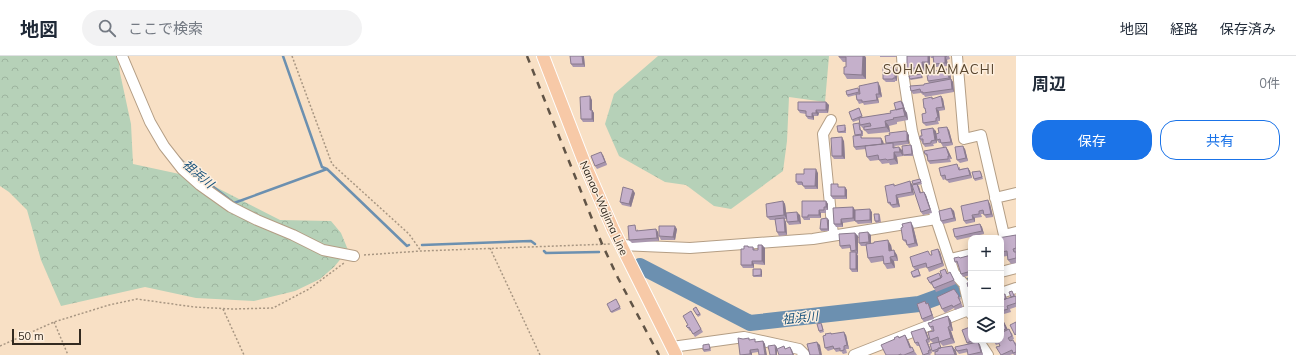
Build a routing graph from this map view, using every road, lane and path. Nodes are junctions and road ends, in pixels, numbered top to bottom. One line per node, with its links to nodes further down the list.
1 (122, 56): 16 (street)
2 (292, 56): 14 (path)
3 (543, 56): 12 (main road, Nanao-Wajima Line)
4 (902, 56): 9 (street)
5 (957, 56): 8 (street)
6 (831, 120): 11 (street)
7 (1016, 193): 8 (street)
8 (995, 198): 10 (street)
9 (936, 219): 11 (street); 17 (street)
10 (1016, 232)
11 (833, 235): 12 (street)
12 (620, 244): 13 (path); 29 (main road, Nanao-Wajima Line)
13 (490, 248): 14 (path); 32 (path)
14 (421, 251): 16 (path)
15 (968, 255): 17 (street)
16 (354, 256): 24 (path)
17 (950, 259): 20 (street)
18 (1016, 268): 19 (street)
19 (1004, 271)
20 (966, 284): 23 (street)
21 (1016, 288): 22 (street)
22 (1004, 292)
23 (970, 307)
24 (223, 309): 26 (path); 31 (path)
25 (968, 312): 34 (street)
26 (54, 322): 28 (path); 30 (path)
27 (980, 343): 35 (street)
28 (0, 346)
29 (674, 351): 33 (street)
30 (68, 355)
31 (244, 355)
32 (540, 355)
33 (805, 355)
34 (854, 355)
35 (988, 355)

